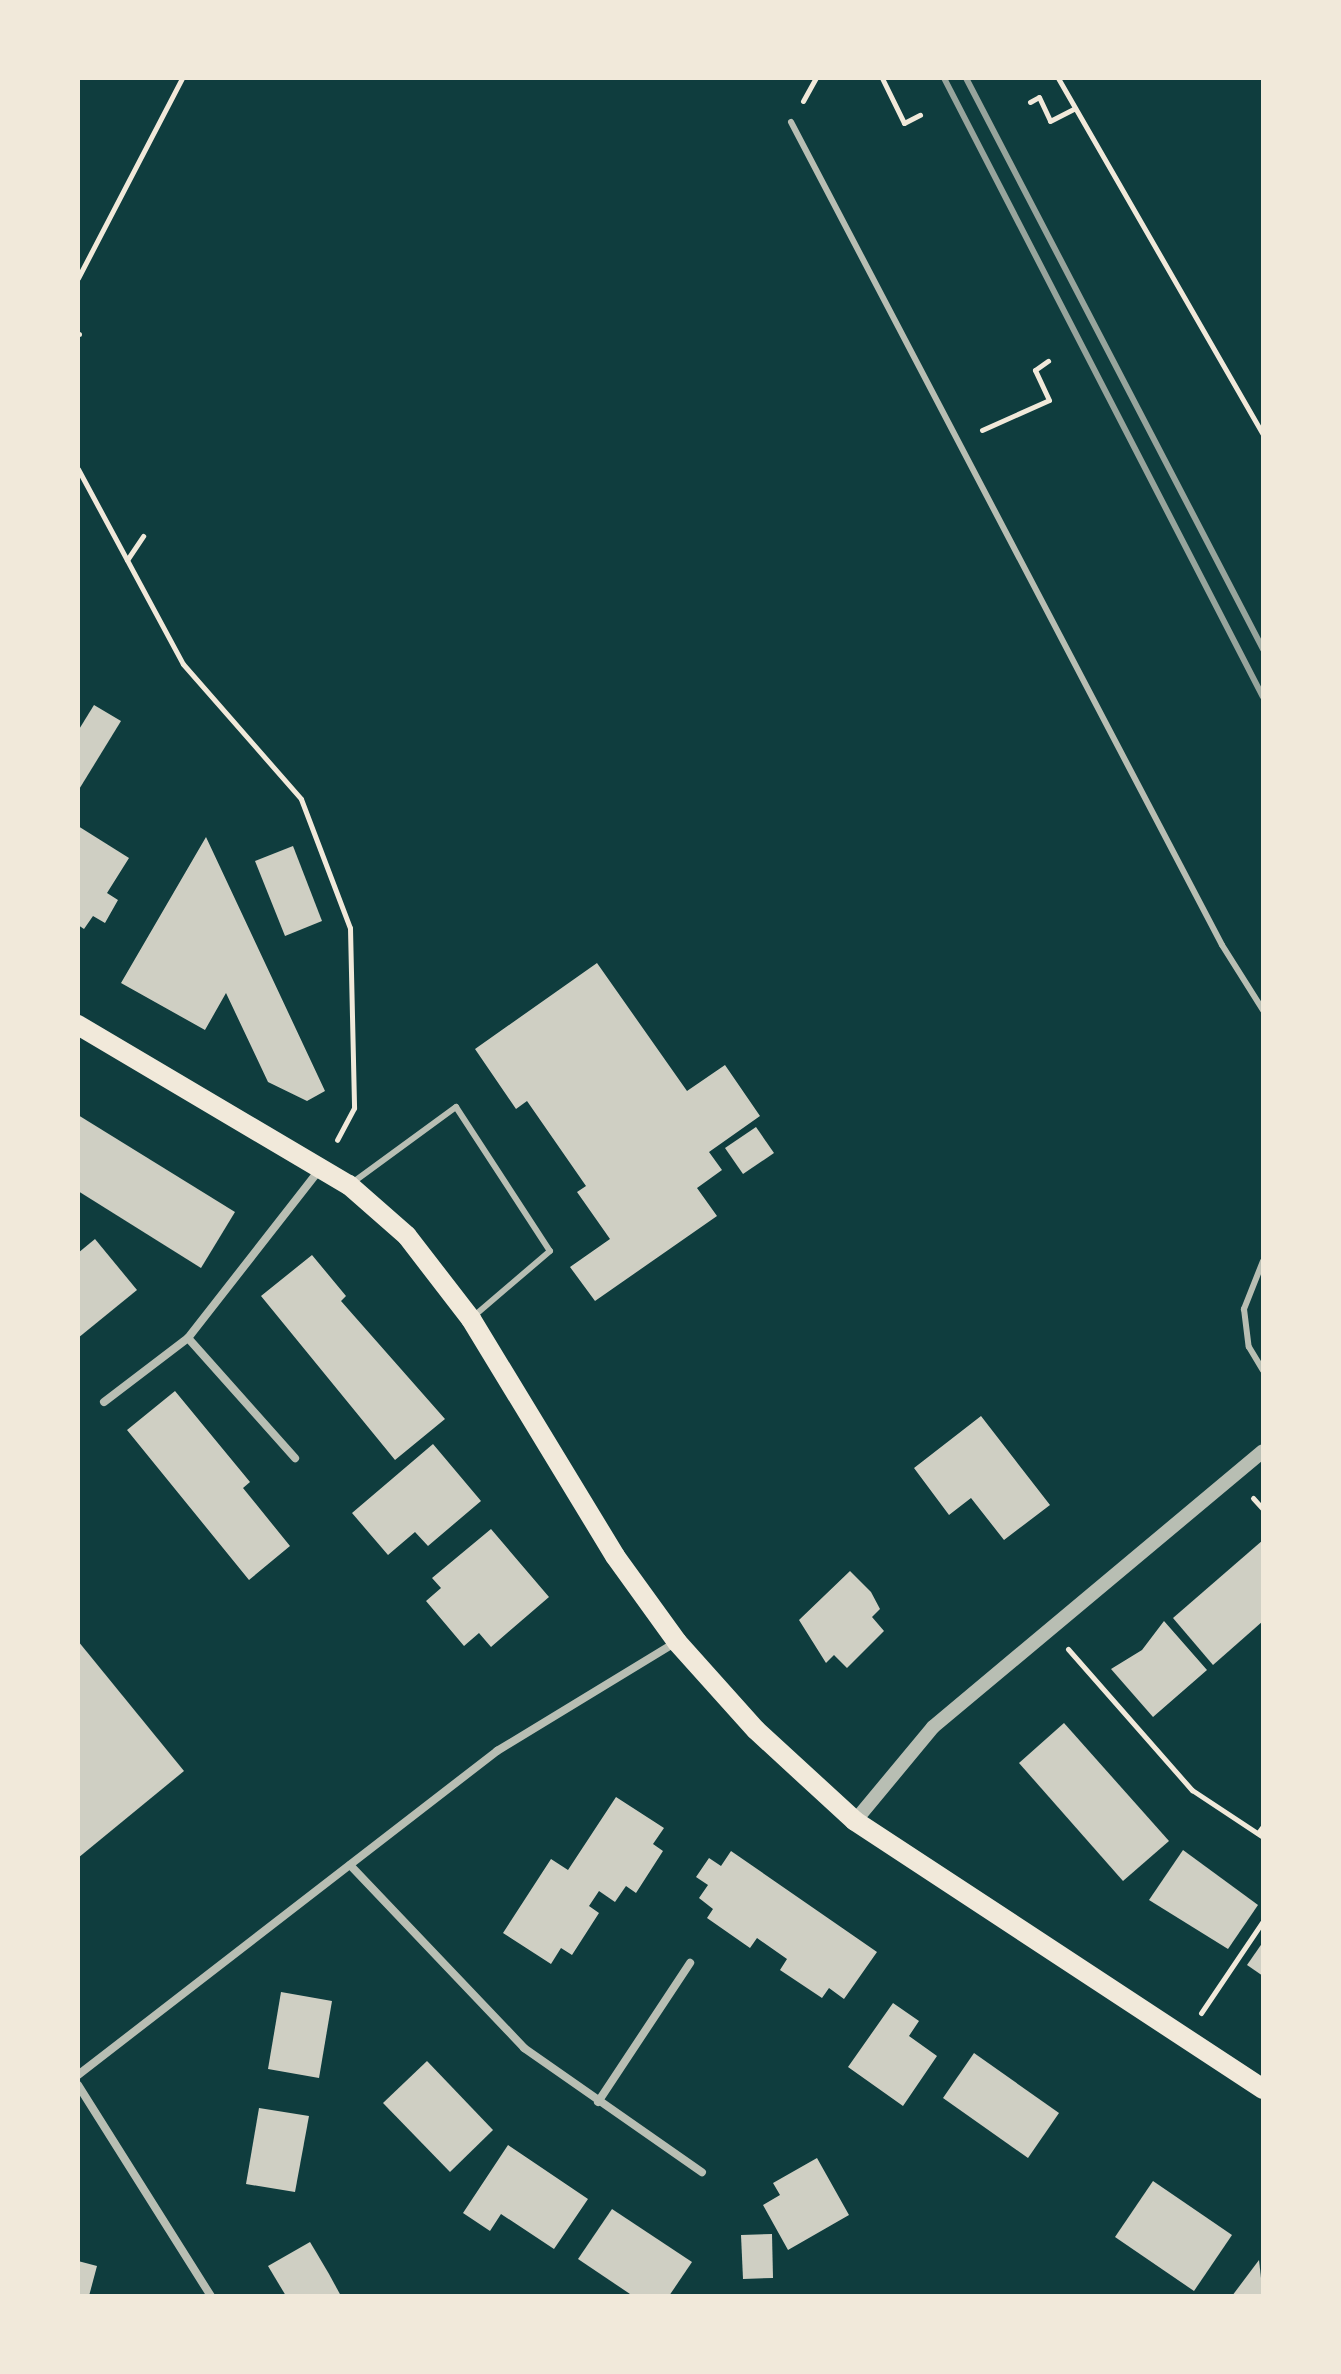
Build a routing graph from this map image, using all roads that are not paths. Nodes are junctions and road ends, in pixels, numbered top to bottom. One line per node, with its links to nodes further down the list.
1 (791, 122): 2 (lane)
2 (1263, 1010)
3 (78, 1025): 4 (main road)
4 (321, 1167): 5 (main road); 8 (street)
5 (349, 1185): 7 (main road); 7 (lane)
6 (1263, 1261): 9 (lane)
7 (471, 1319): 13 (main road)
8 (188, 1338): 10 (street); 12 (street)
9 (1263, 1370)
10 (104, 1402)
11 (1263, 1451): 14 (street)
12 (295, 1458)
13 (677, 1642): 14 (main road); 15 (street)
14 (855, 1821): 19 (main road)
15 (350, 1865): 17 (street); 20 (street)
16 (690, 1963): 20 (street)
17 (78, 2075)
18 (78, 2085): 22 (street)
19 (1263, 2089)
20 (598, 2102): 21 (street)
21 (702, 2172)
22 (211, 2296)

